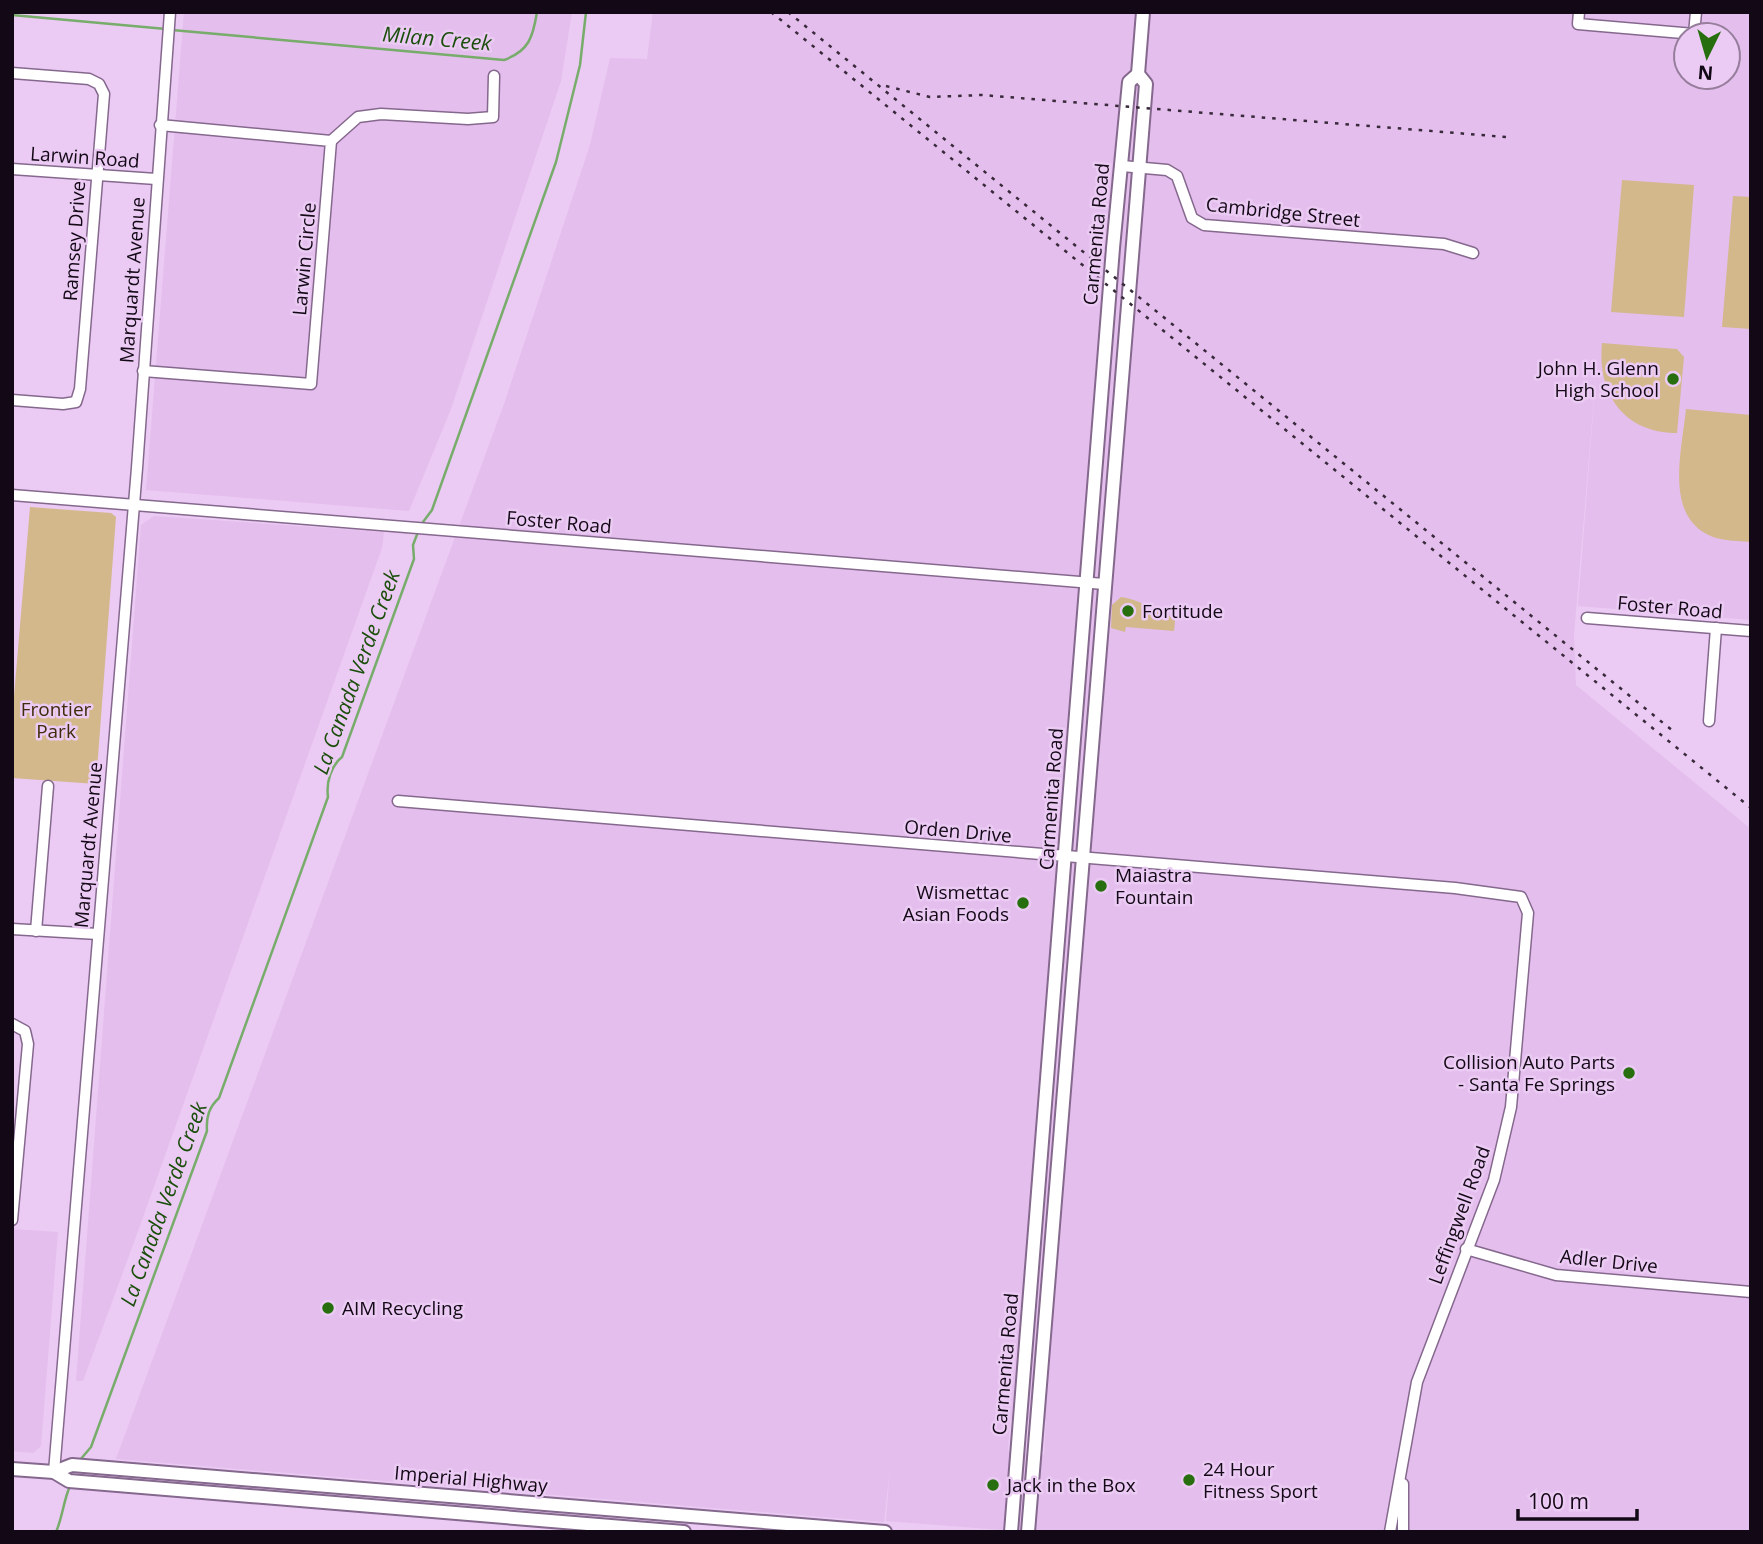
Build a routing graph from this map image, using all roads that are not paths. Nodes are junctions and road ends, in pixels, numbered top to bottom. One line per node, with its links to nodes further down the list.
1 (170, 12): 8 (street, Marquardt Avenue)
2 (1143, 12): 6 (main road, Carmenita Road)
3 (1579, 12): 4 (street)
4 (1696, 12)
5 (12, 73): 13 (street, Ramsey Drive)
6 (1138, 74): 10 (main road, Carmenita Road); 11 (main road, Carmenita Road)
7 (494, 76): 9 (street)
8 (160, 125): 9 (street); 14 (street, Marquardt Avenue)
9 (331, 141): 16 (street, Larwin Circle)
10 (1122, 166): 11 (street, Cambridge Street); 20 (main road, Carmenita Road)
11 (1139, 167): 15 (street, Cambridge Street); 21 (main road, Carmenita Road)
12 (12, 169): 13 (street, Larwin Road)
13 (96, 174): 14 (street, Larwin Road); 17 (street, Ramsey Drive)
14 (156, 179): 16 (street, Marquardt Avenue)
15 (1473, 253)
16 (143, 371): 19 (street, Marquardt Avenue)
17 (12, 400)
18 (12, 495): 19 (street, Foster Road)
19 (133, 505): 20 (street, Foster Road); 33 (street, Marquardt Avenue)
20 (1087, 583): 21 (street, Foster Road); 28 (main road, Carmenita Road)
21 (1104, 584): 29 (main road, Carmenita Road)
22 (1587, 618): 23 (street, Foster Road)
23 (1716, 628): 24 (street, Foster Road); 25 (street)
24 (1751, 631)
25 (1709, 721)
26 (48, 786): 32 (street)
27 (398, 801): 28 (street, Orden Drive)
28 (1066, 857): 29 (street, Orden Drive); 35 (main road, Carmenita Road)
29 (1083, 859): 30 (street, Orden Drive); 36 (main road, Carmenita Road)
30 (1515, 894): 38 (street, Leffingwell Road)
31 (12, 929): 32 (street)
32 (36, 931): 33 (street)
33 (98, 934): 42 (street, Marquardt Avenue)
34 (12, 1024): 37 (street)
35 (1048, 1076): 36 (main road); 45 (main road, Carmenita Road)
36 (1065, 1078): 46 (main road, Carmenita Road)
37 (12, 1220)
38 (1466, 1248): 39 (street, Adler Drive); 40 (street, Leffingwell Road)
39 (1751, 1292)
40 (1402, 1466): 47 (street, Leffingwell Road); 48 (street, Leffingwell Road)
41 (12, 1469): 42 (main road, Imperial Highway)
42 (57, 1472): 43 (main road, Imperial Highway); 44 (main road, Imperial Highway)
43 (684, 1532)
44 (885, 1532)
45 (1011, 1532)
46 (1028, 1532)
47 (1390, 1532)
48 (1403, 1532)

